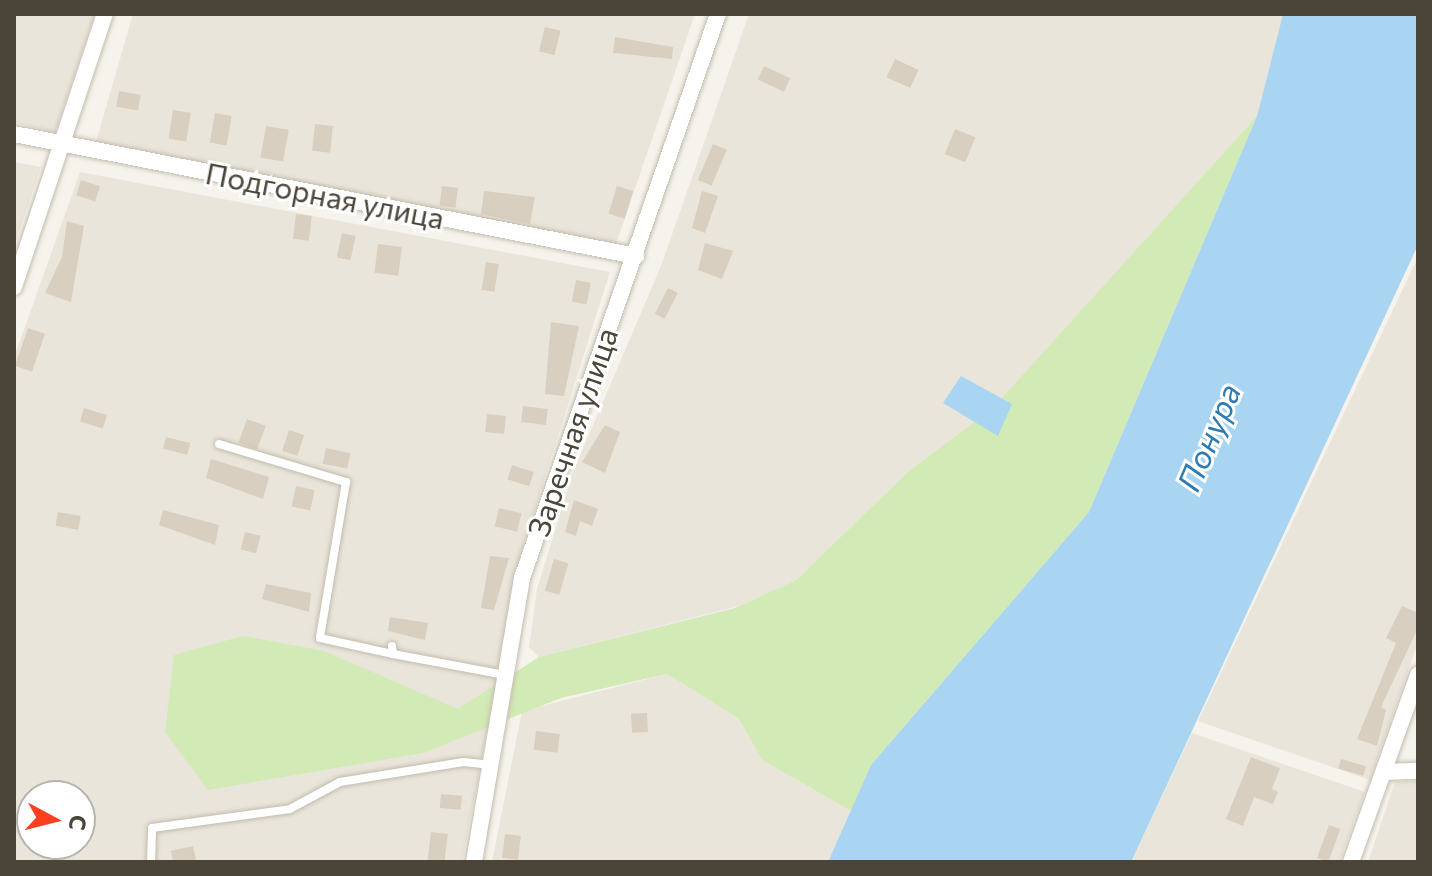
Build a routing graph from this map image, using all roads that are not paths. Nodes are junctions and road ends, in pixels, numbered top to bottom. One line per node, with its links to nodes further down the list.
1 (105, 14): 4 (street)
2 (718, 14): 5 (street, Заречная улица)
3 (14, 134): 4 (street, Подгорная улица)
4 (66, 144): 5 (street, Подгорная улица); 6 (street)
5 (636, 256): 8 (street, Заречная улица)
6 (14, 287)
7 (219, 444): 8 (lane)
8 (506, 675): 10 (street, Заречная улица)
9 (1418, 675): 12 (street)
10 (490, 765): 13 (lane); 14 (street, Заречная улица)
11 (1418, 771): 12 (street)
12 (1384, 772): 15 (street)
13 (151, 862)
14 (474, 862)
15 (1351, 862)

